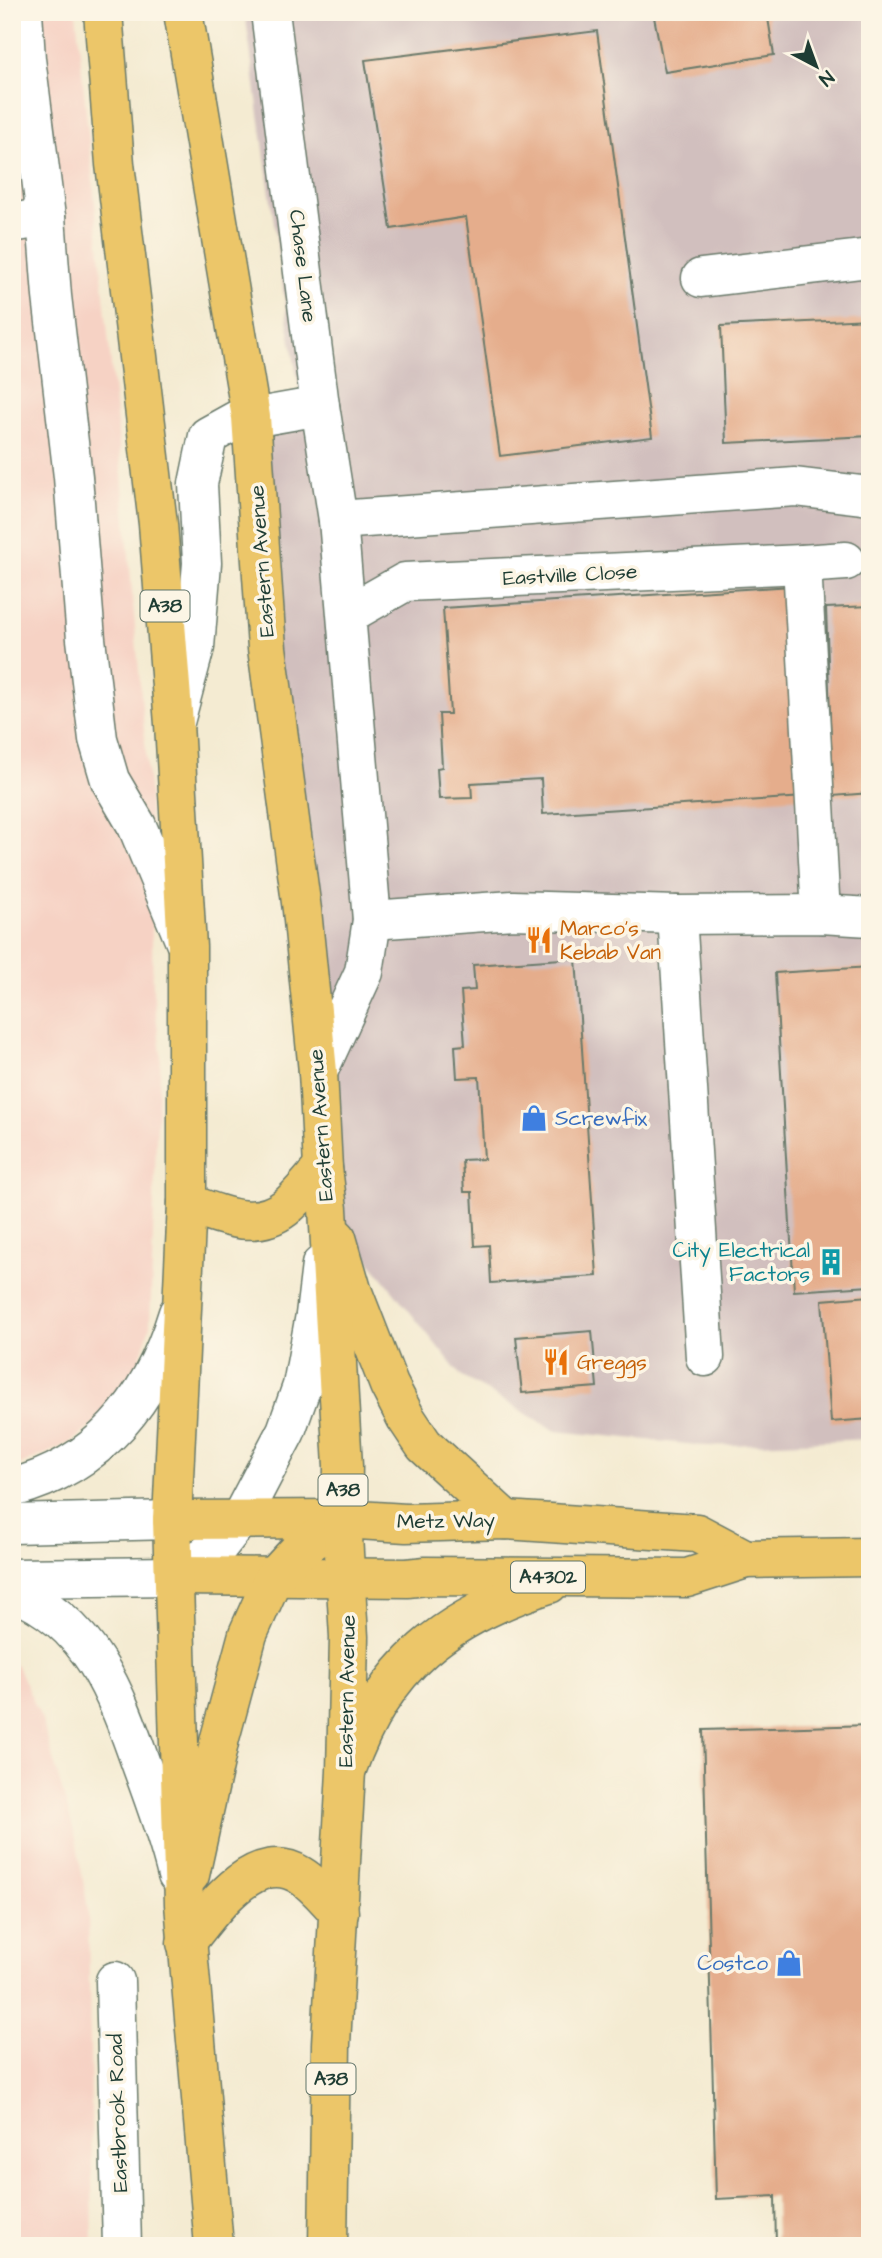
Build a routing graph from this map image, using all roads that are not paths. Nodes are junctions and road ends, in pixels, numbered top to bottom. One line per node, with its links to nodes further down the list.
1 (23, 12): 5 (street)
2 (103, 12): 15 (main road, A38)
3 (183, 12): 9 (main road, Eastern Avenue / A38)
4 (270, 12): 8 (street, Chase Lane)
5 (29, 220): 20 (street)
6 (870, 258): 7 (street)
7 (701, 278)
8 (320, 406): 9 (street); 11 (street, Chase Lane)
9 (251, 417): 15 (street); 21 (main road, Eastern Avenue / A38)
10 (870, 496): 11 (street)
11 (338, 520): 14 (street, Chase Lane)
12 (846, 561): 13 (street, Eastville Close)
13 (802, 564): 14 (street, Eastville Close); 16 (street)
14 (347, 615): 19 (street, Chase Lane)
15 (174, 724): 20 (main road, A38)
16 (821, 914): 17 (street); 18 (street)
17 (677, 915): 19 (street); 26 (street)
18 (870, 917)
19 (372, 920): 21 (street, Chase Lane)
20 (187, 947): 23 (main road, A38)
21 (318, 1072): 22 (main road, Eastern Avenue / A38)
22 (323, 1168): 23 (main road); 24 (main road, Eastern Avenue / A38)
23 (187, 1203): 25 (main road, A38)
24 (328, 1209): 28 (street); 29 (main road, Eastern Avenue / A38); 31 (main road)
25 (183, 1298): 27 (street); 30 (main road, A38)
26 (705, 1357)
27 (12, 1488)
28 (240, 1519): 29 (main road, Metz Way / A4302); 30 (main road, Metz Way / A4302); 35 (street)
29 (342, 1519): 31 (main road, Metz Way / A4302); 38 (main road); 39 (main road, Eastern Avenue / A38)
30 (172, 1520): 32 (street, Metz Way); 35 (main road, A38)
31 (506, 1520): 34 (main road, Metz Way / A4302)
32 (12, 1524)
33 (870, 1556): 34 (main road, Metz Way / A4302)
34 (746, 1559): 36 (main road, Metz Way / A4302)
35 (174, 1576): 37 (street, Metz Way); 38 (main road, Metz Way / A4302); 42 (main road, A38)
36 (570, 1577): 39 (main road, Metz Way / A4302); 41 (main road)
37 (12, 1578)
38 (273, 1578): 39 (main road, Metz Way / A4302); 42 (main road)
39 (347, 1578): 41 (main road, Eastern Avenue / A38)
40 (12, 1591): 42 (street)
41 (346, 1772): 43 (main road, Eastern Avenue / A38)
42 (184, 1904): 44 (main road, A38)
43 (338, 1912): 44 (main road); 48 (main road, Eastern Avenue / A38)
44 (186, 1944): 47 (main road, A38)
45 (114, 1981): 46 (street, Eastbrook Road)
46 (122, 2246)
47 (214, 2246)
48 (328, 2246)

